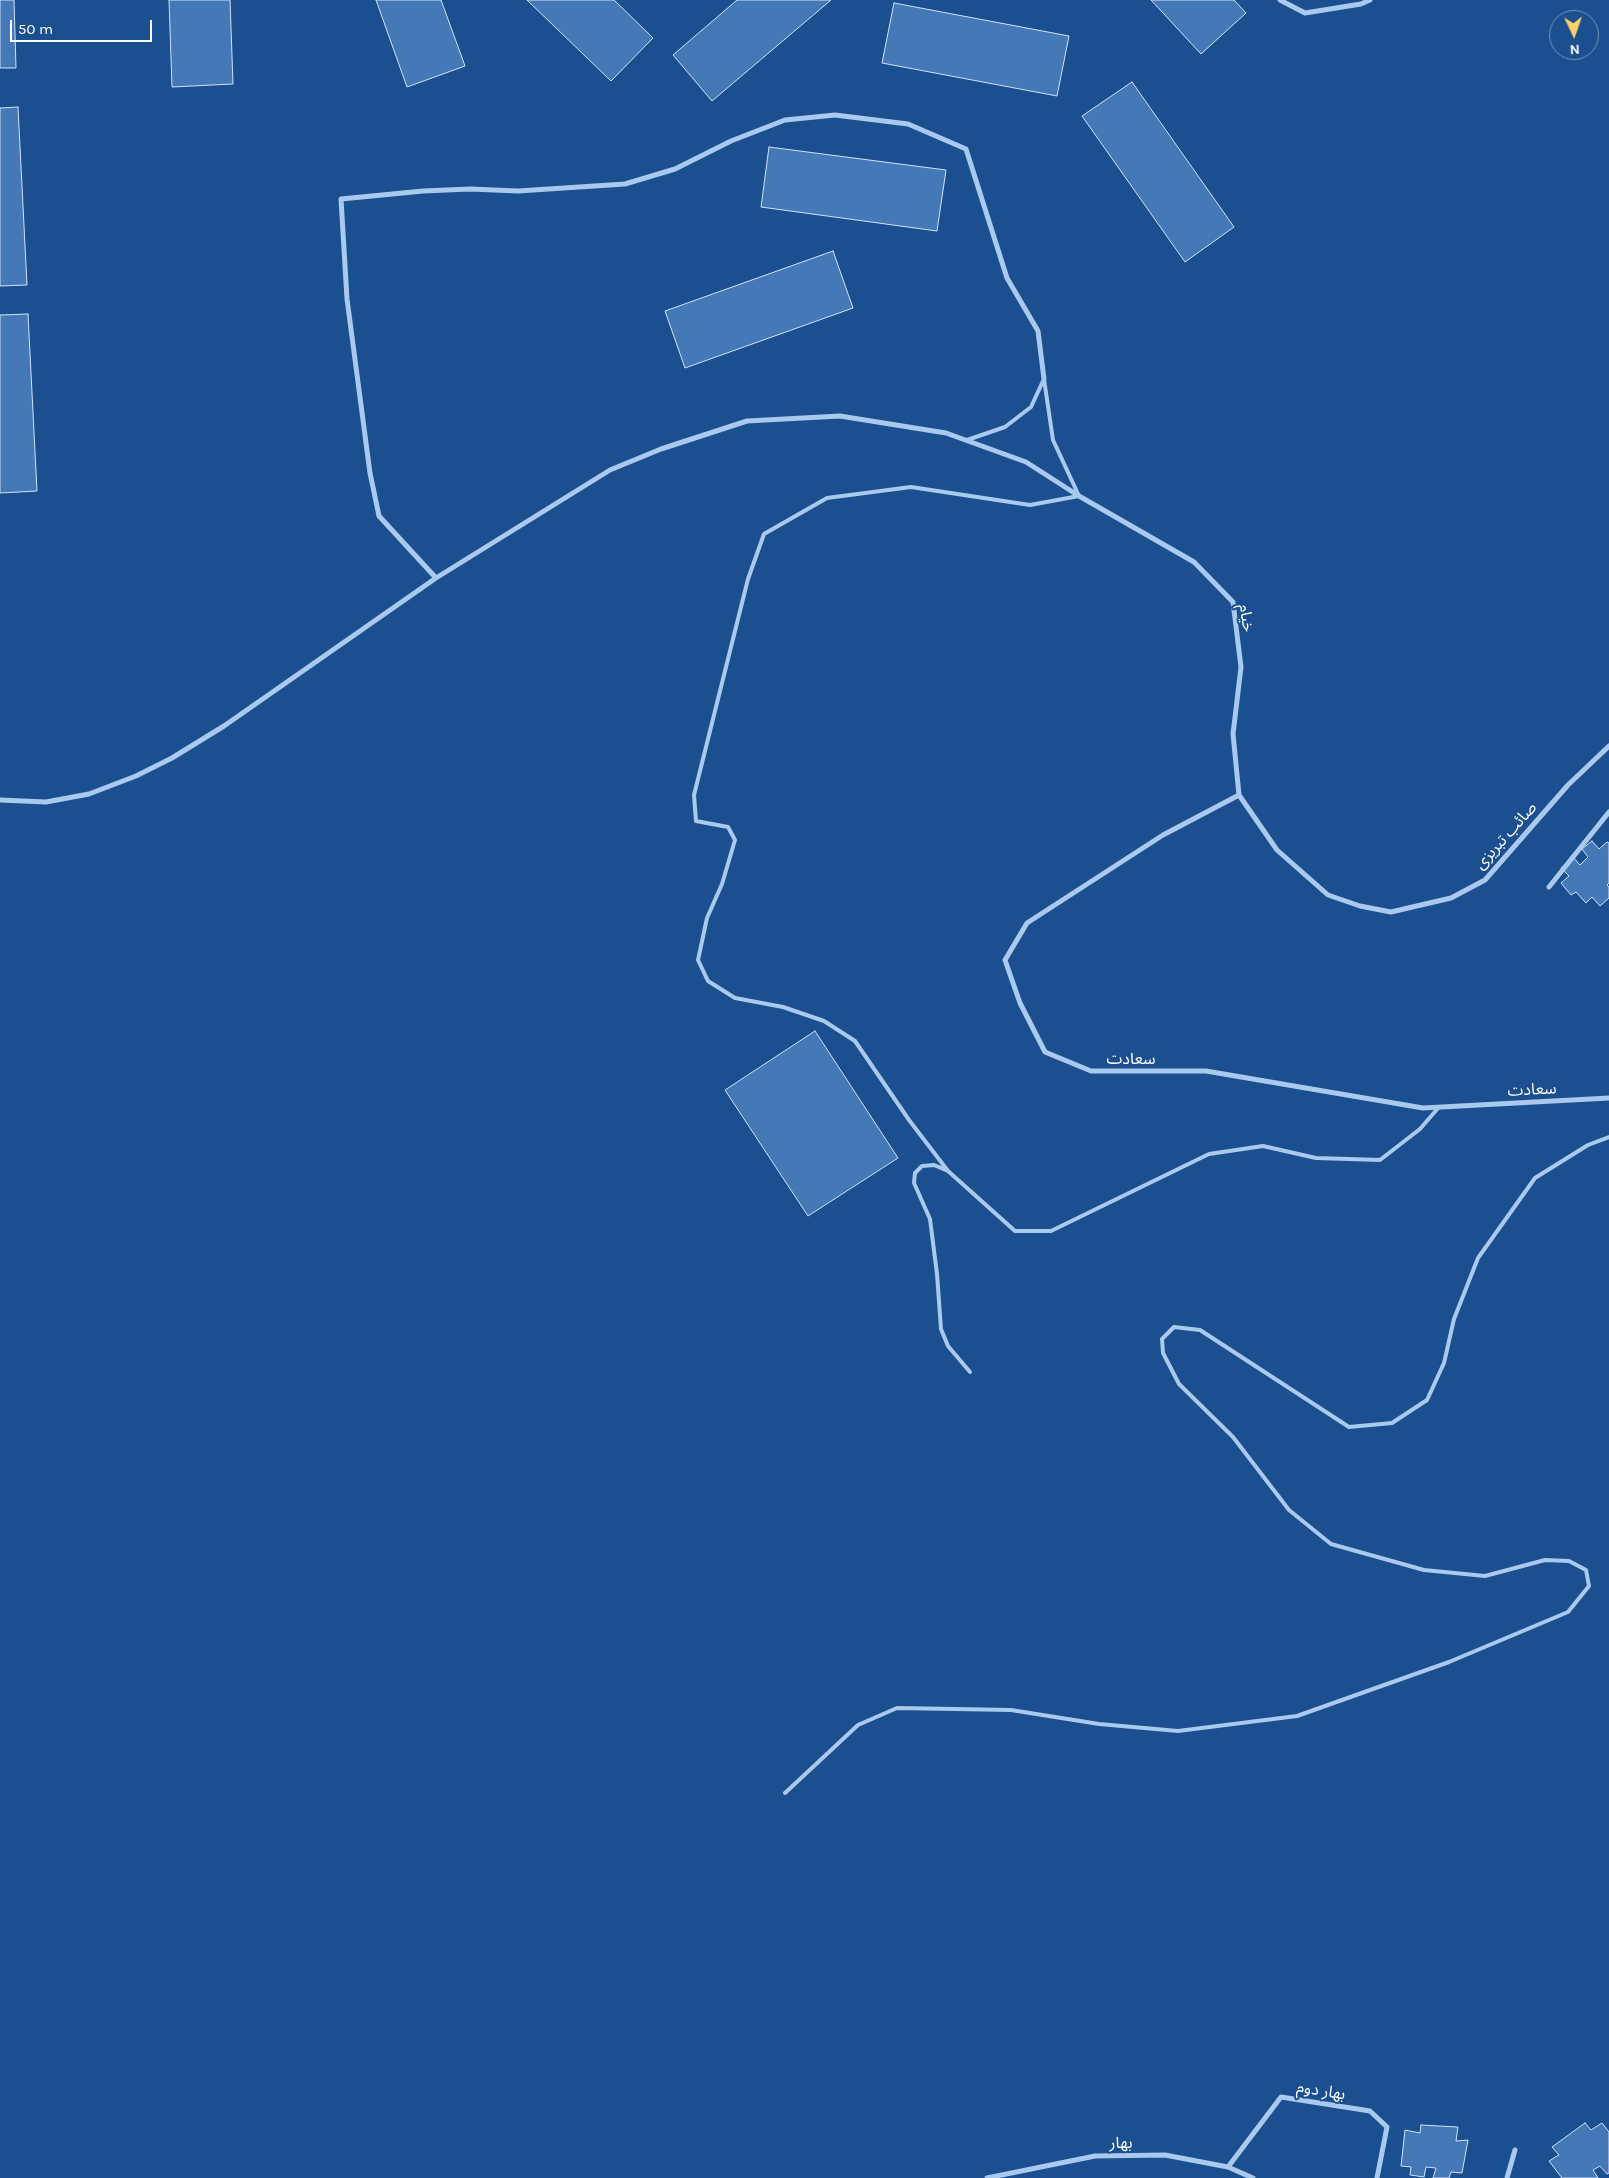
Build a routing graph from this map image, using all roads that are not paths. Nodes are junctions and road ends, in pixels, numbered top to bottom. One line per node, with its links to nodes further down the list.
1 (1280, 0): 2 (street)
2 (1370, 0)
3 (1044, 379): 4 (lane); 5 (lane); 6 (street)
4 (967, 440): 5 (street, خیام); 6 (street, خیام)
5 (1079, 496): 8 (street, خیام); 15 (lane)
6 (436, 578): 9 (street, خیام)
7 (1609, 746): 8 (street, صائب تبریزی)
8 (1239, 795): 13 (street, سعادت)
9 (0, 800)
10 (1609, 812): 11 (street)
11 (1549, 887)
12 (1609, 1098): 13 (street, سعادت)
13 (1439, 1107): 15 (lane)
14 (1609, 1137): 17 (lane)
15 (948, 1171): 16 (lane)
16 (970, 1372)
17 (785, 1793)
18 (1515, 2150): 23 (street)
19 (1228, 2168): 20 (street, بهار); 21 (street, بهار); 22 (street, بهار دوم)
20 (987, 2178)
21 (1254, 2178)
22 (1377, 2178)
23 (1507, 2178)

